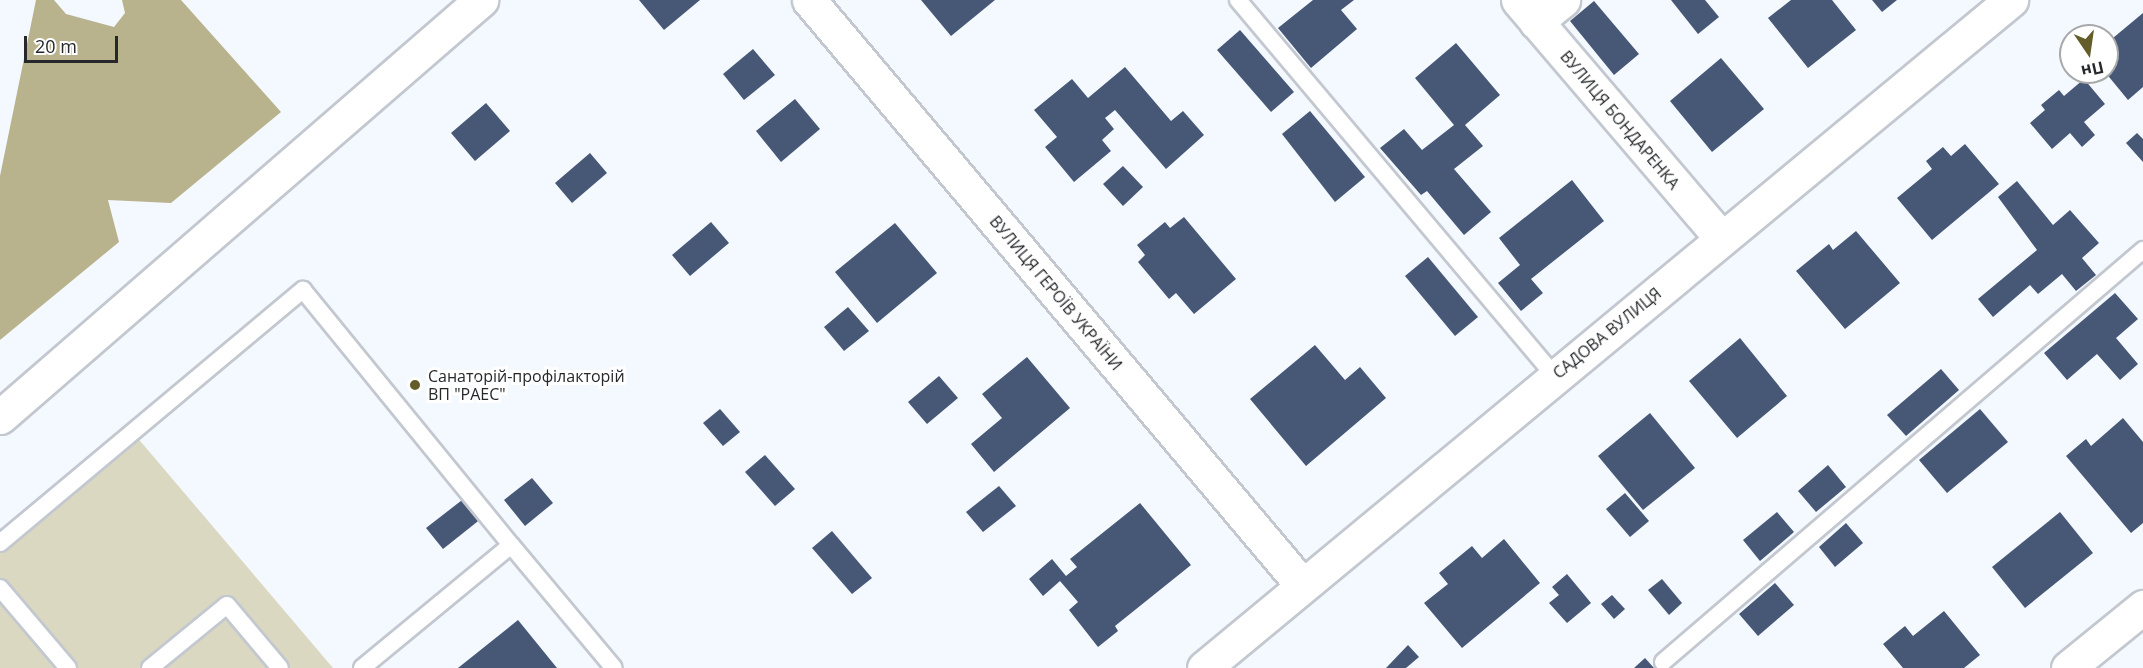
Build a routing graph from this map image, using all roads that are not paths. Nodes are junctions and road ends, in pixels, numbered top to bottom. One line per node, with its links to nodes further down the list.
1 (481, 0): 10 (street)
2 (809, 0): 13 (street, ВУЛИЦЯ ГЕРОЇВ УКРАЇНИ)
3 (1238, 0): 9 (lane)
4 (1563, 0): 6 (street)
5 (2011, 0): 7 (street, САДОВА ВУЛИЦЯ)
6 (1527, 11): 7 (street, ВУЛИЦЯ БОНДАРЕНКА)
7 (1722, 239): 9 (street, САДОВА ВУЛИЦЯ)
8 (2143, 250): 16 (lane)
9 (1555, 376): 13 (street, САДОВА ВУЛИЦЯ)
10 (0, 417)
11 (0, 543): 12 (lane)
12 (511, 545): 20 (lane); 21 (lane)
13 (1303, 586): 22 (street, САДОВА ВУЛИЦЯ)
14 (0, 588): 17 (lane)
15 (2143, 607): 23 (street)
16 (1663, 662)
17 (68, 668)
18 (150, 668): 19 (lane)
19 (280, 668)
20 (362, 668)
21 (614, 668)
22 (1204, 668)
23 (2068, 668)

